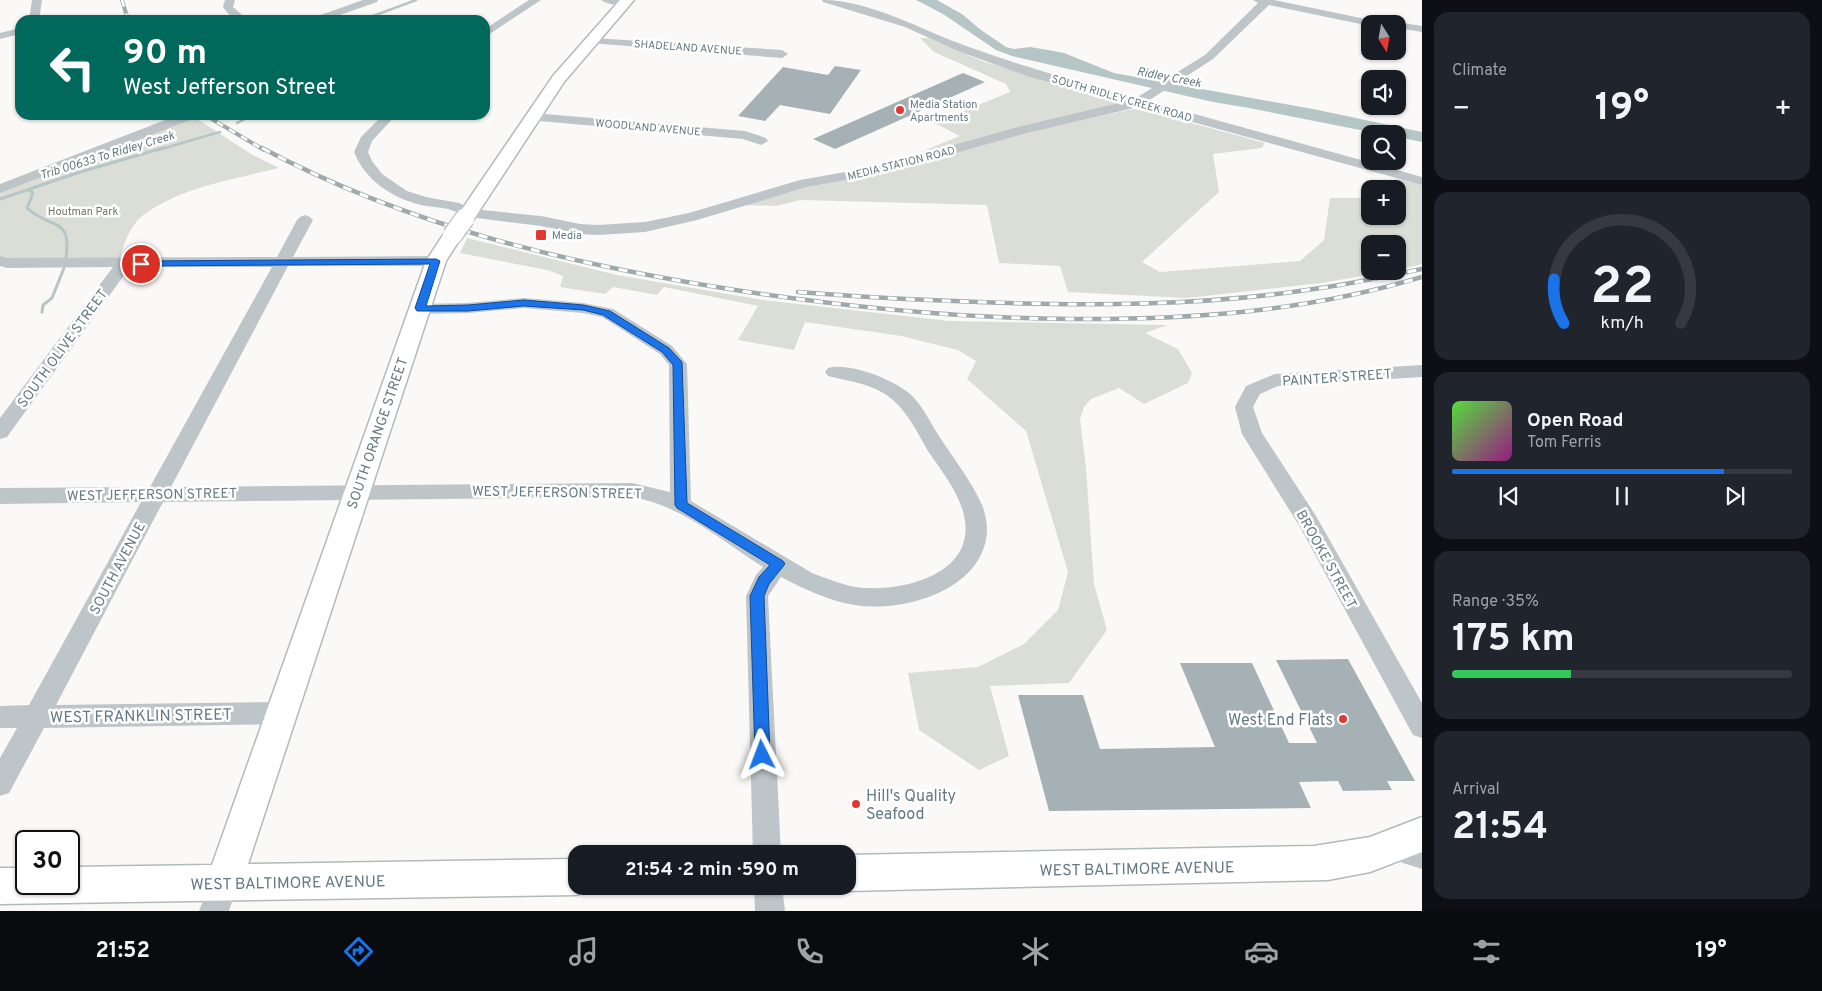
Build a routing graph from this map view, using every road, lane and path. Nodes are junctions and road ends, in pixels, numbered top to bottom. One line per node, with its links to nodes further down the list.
1 (37, 0): 9 (street)
2 (230, 0): 10 (street)
3 (373, 0): 11 (street)
4 (536, 0): 15 (street)
5 (606, 0): 7 (street)
6 (827, 0): 20 (street, SOUTH RIDLEY CREEK ROAD)
7 (626, 1): 18 (main road, SOUTH ORANGE STREET)
8 (1264, 1): 12 (street); 20 (street, MEDIA STATION ROAD)
9 (35, 15)
10 (234, 15)
11 (330, 15)
12 (1361, 21)
13 (1406, 26): 14 (street)
14 (1422, 29)
15 (490, 31)
16 (15, 32): 17 (street)
17 (0, 36)
18 (593, 41): 19 (street, SHADELAND AVENUE); 21 (main road, SOUTH ORANGE STREET)
19 (782, 54)
20 (1143, 100): 25 (street, SOUTH RIDLEY CREEK ROAD); 28 (street, MEDIA STATION ROAD)
21 (533, 117): 24 (street, WOODLAND AVENUE); 28 (main road, SOUTH ORANGE STREET)
22 (177, 120): 26 (street)
23 (385, 120): 28 (street)
24 (761, 141)
25 (1422, 181)
26 (0, 189)
27 (305, 220): 30 (street, SOUTH AVENUE)
28 (462, 222): 29 (main road, SOUTH ORANGE STREET)
29 (436, 261): 30 (street); 33 (main road, SOUTH ORANGE STREET)
30 (283, 262): 32 (street); 39 (street, SOUTH AVENUE)
31 (2, 264): 32 (street)
32 (124, 264): 37 (street, SOUTH OLIVE STREET)
33 (420, 308): 38 (main road, SOUTH ORANGE STREET); 41 (street)
34 (1422, 371): 36 (street, PAINTER STREET)
35 (834, 372): 42 (street, WEST JEFFERSON STREET)
36 (1253, 390): 46 (street, BROOKE STREET)
37 (0, 432)
38 (357, 492): 39 (street, WEST JEFFERSON STREET); 41 (street, WEST JEFFERSON STREET); 43 (main road, SOUTH ORANGE STREET)
39 (156, 494): 40 (street, WEST JEFFERSON STREET); 44 (street, SOUTH AVENUE)
40 (0, 496)
41 (681, 505): 42 (street, WEST JEFFERSON STREET)
42 (778, 564): 48 (street)
43 (282, 712): 44 (street, WEST FRANKLIN STREET); 54 (main road, SOUTH ORANGE STREET)
44 (36, 716): 45 (street, WEST FRANKLIN STREET); 47 (street, SOUTH AVENUE)
45 (0, 717)
46 (1422, 727)
47 (0, 784)
48 (767, 845)
49 (1413, 846): 50 (main road, WEST BALTIMORE AVENUE)
50 (856, 874)
51 (568, 877): 54 (main road, WEST BALTIMORE AVENUE)
52 (0, 886): 54 (main road, WEST BALTIMORE AVENUE)
53 (769, 895): 55 (street)
54 (219, 897)
55 (770, 911)

